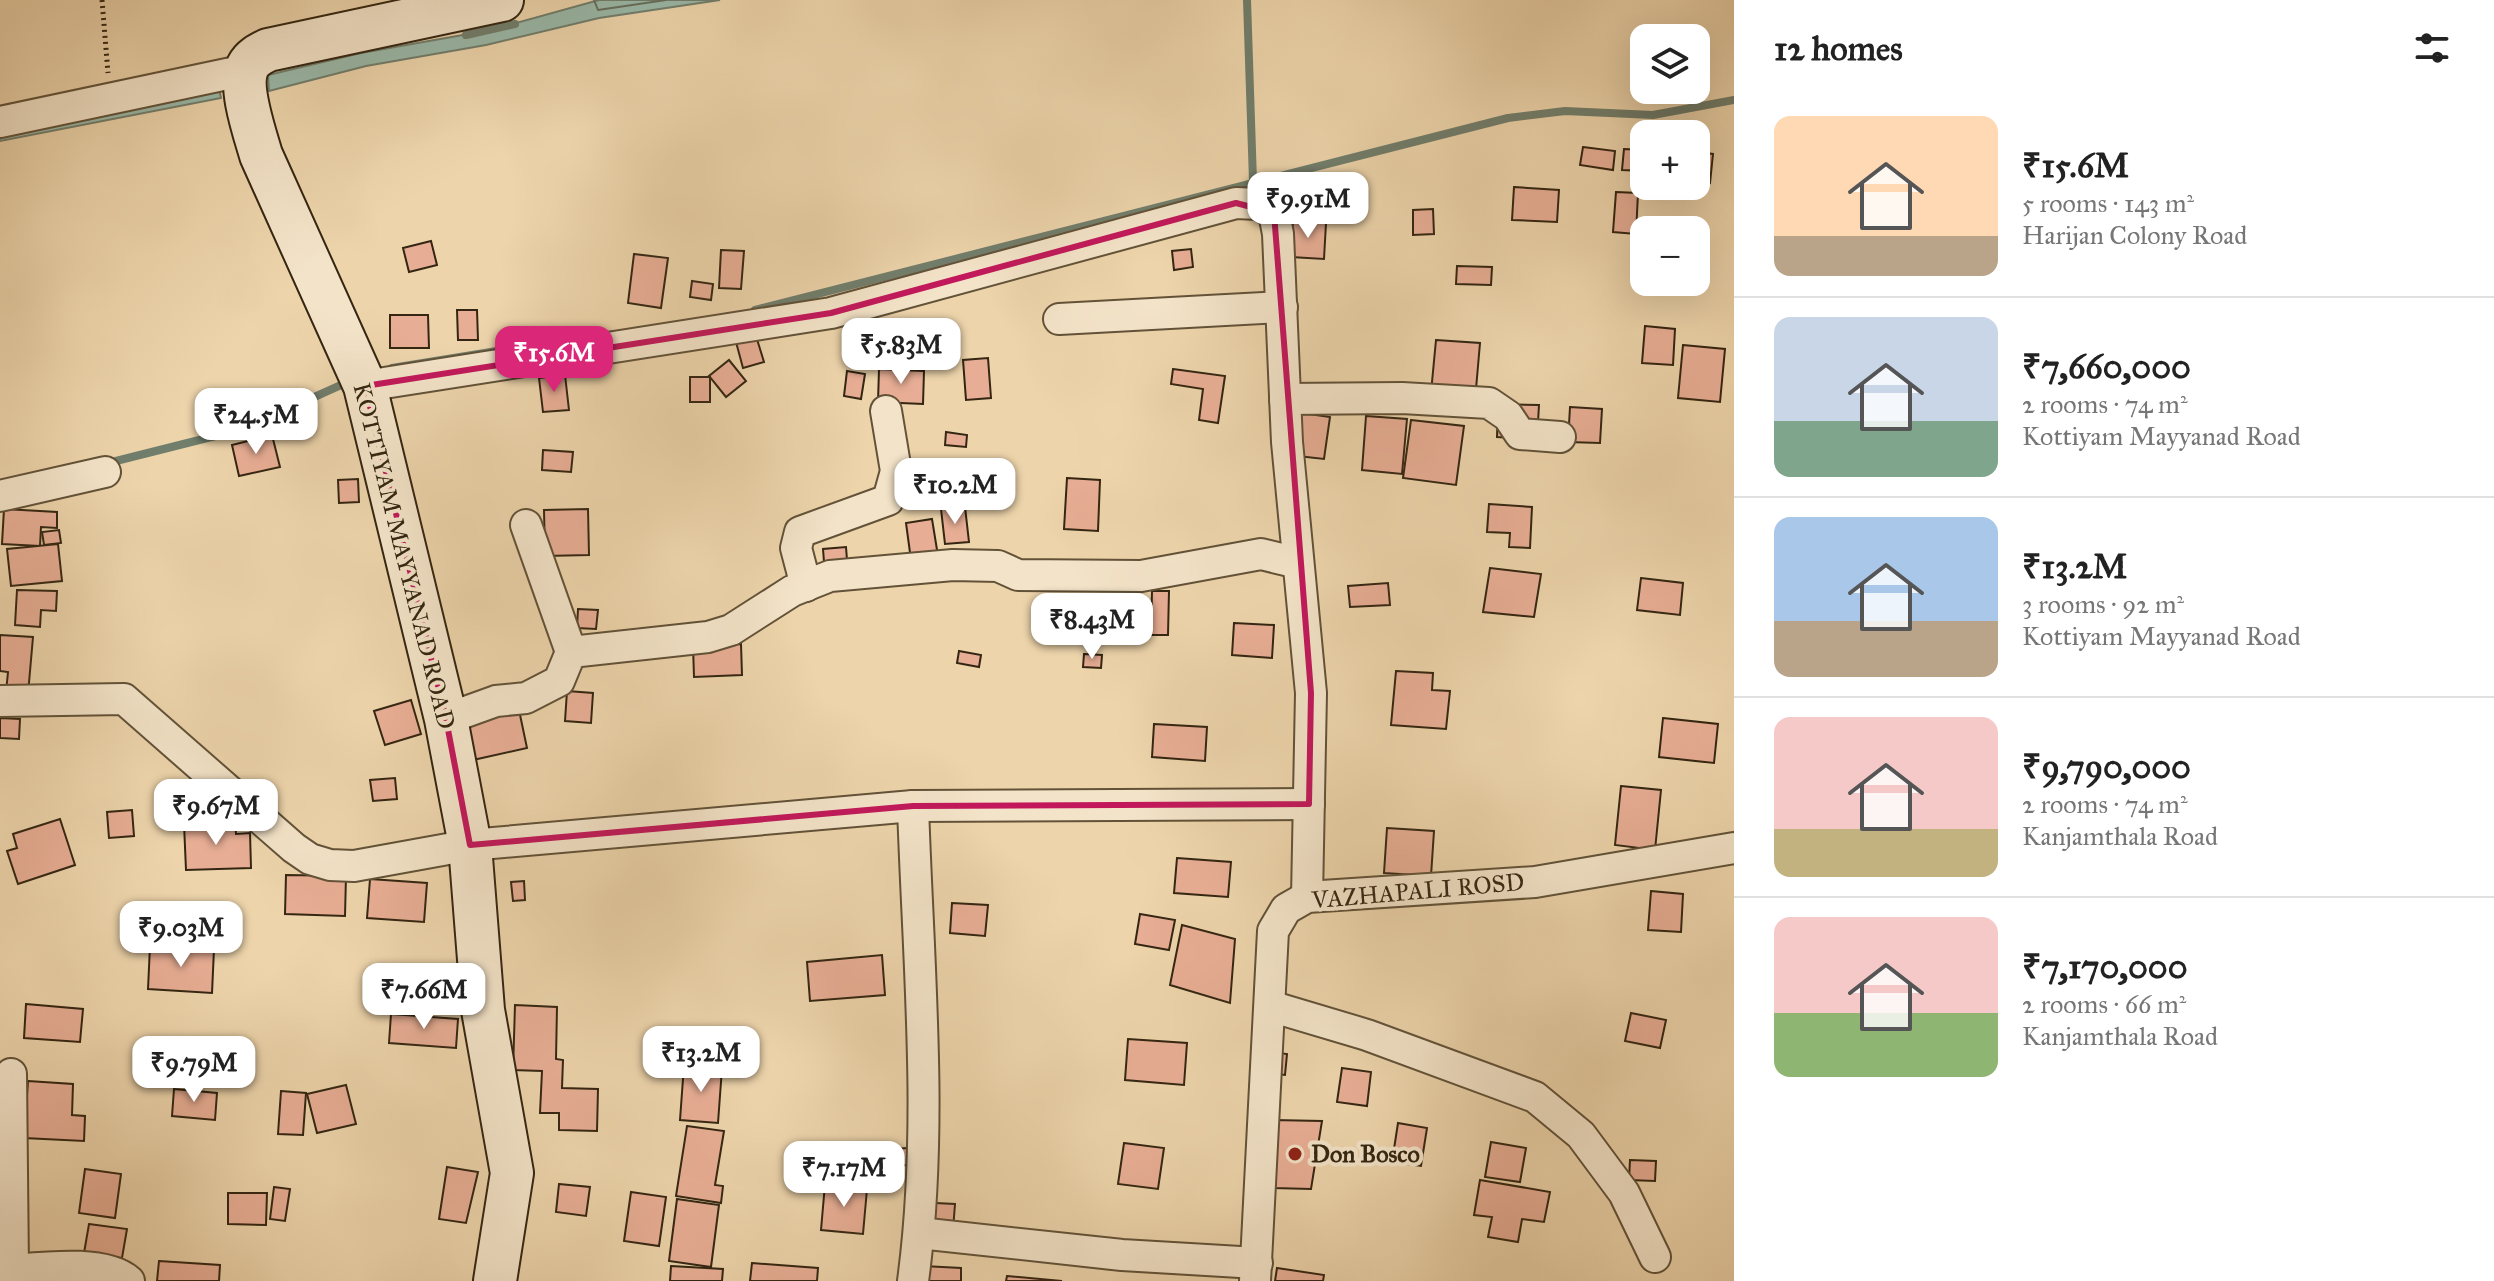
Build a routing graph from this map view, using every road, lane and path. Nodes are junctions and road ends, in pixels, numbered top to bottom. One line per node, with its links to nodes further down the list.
1 (102, 0): 4 (path)
2 (502, 0): 3 (street)
3 (246, 70): 4 (street); 8 (street, KOTTIYAM MAYYANAD ROAD)
4 (112, 98): 5 (street)
5 (0, 122)
6 (1282, 307): 7 (street); 8 (street); 9 (street)
7 (1059, 319)
8 (365, 386): 19 (street, KOTTIYAM MAYYANAD ROAD)
9 (1285, 399): 11 (street); 15 (street)
10 (886, 411): 16 (street)
11 (1560, 437)
12 (105, 472): 13 (street)
13 (0, 496)
14 (526, 525): 17 (street)
15 (1298, 563): 16 (street); 20 (street)
16 (806, 586): 17 (street)
17 (571, 652): 19 (street)
18 (0, 701): 22 (street)
19 (446, 719): 22 (street, KOTTIYAM MAYYANAD ROAD)
20 (1309, 804): 21 (street); 24 (street)
21 (913, 806): 22 (street); 27 (street)
22 (470, 845): 32 (street, KOTTIYAM MAYYANAD ROAD)
23 (1734, 848): 24 (street, VAZHAPALI ROSD)
24 (1307, 897): 25 (street, VAZHAPALI ROSD)
25 (1270, 1006): 28 (street); 30 (street, VAZHAPALI ROSD)
26 (11, 1074): 29 (street)
27 (919, 1233): 30 (street); 33 (street)
28 (1655, 1257)
29 (6, 1270): 31 (street)
30 (1256, 1272)
31 (129, 1281)
32 (495, 1281)
33 (913, 1281)

